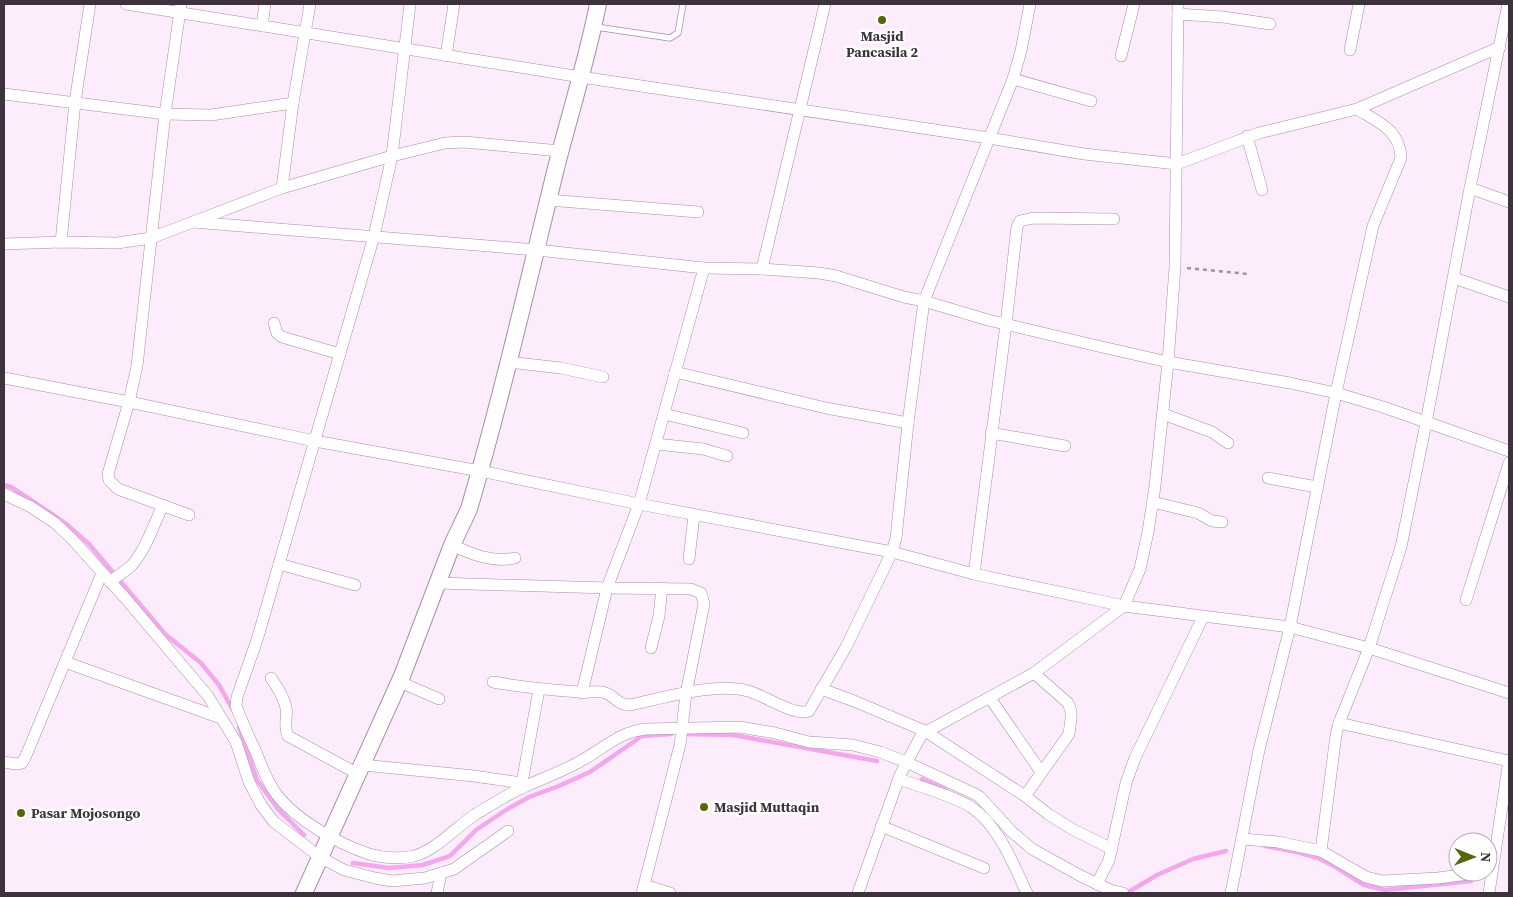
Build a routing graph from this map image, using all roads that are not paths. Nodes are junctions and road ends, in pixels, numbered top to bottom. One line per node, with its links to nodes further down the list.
1 (90, 4): 29 (street)
2 (126, 4): 14 (street)
3 (265, 4): 17 (street)
4 (310, 4): 19 (street)
5 (410, 4): 21 (street)
6 (454, 4): 23 (street)
7 (598, 4): 18 (main road)
8 (683, 4): 18 (lane)
9 (825, 4): 32 (street)
10 (1030, 4): 26 (street)
11 (1134, 4): 24 (street)
12 (1359, 4): 22 (street)
13 (1508, 4): 20 (street)
14 (180, 9): 17 (street); 33 (street)
15 (1178, 9): 16 (street); 38 (street)
16 (1270, 24)
17 (262, 26): 19 (street)
18 (594, 27): 25 (main road)
19 (305, 33): 21 (street); 30 (street)
20 (1500, 47): 31 (street); 40 (street)
21 (404, 48): 23 (street); 37 (street)
22 (1350, 50)
23 (446, 56): 25 (street)
24 (1121, 56)
25 (581, 77): 32 (street); 36 (main road)
26 (1013, 79): 28 (street); 35 (street)
27 (4, 94): 29 (street)
28 (1091, 101)
29 (75, 102): 33 (street); 49 (street)
30 (293, 103): 33 (street); 39 (street)
31 (1357, 108): 34 (street); 65 (street)
32 (800, 110): 35 (street); 53 (street)
33 (165, 114): 48 (street)
34 (1247, 136): 38 (street); 41 (street)
35 (989, 138): 38 (street); 56 (street)
36 (560, 151): 37 (street); 42 (main road)
37 (392, 156): 39 (street); 47 (street)
38 (1177, 164): 61 (street)
39 (282, 188): 46 (street)
40 (1470, 188): 43 (street); 54 (street)
41 (1262, 190)
42 (548, 200): 44 (street); 51 (main road)
43 (1509, 202)
44 (698, 212)
45 (1114, 219): 58 (street)
46 (193, 222): 47 (street); 48 (street)
47 (374, 236): 51 (street); 59 (street)
48 (151, 238): 49 (street); 66 (street)
49 (61, 242): 50 (street)
50 (4, 244)
51 (538, 250): 52 (street); 60 (main road)
52 (704, 268): 53 (street); 62 (street)
53 (762, 269): 56 (street)
54 (1454, 278): 55 (street); 69 (street)
55 (1509, 297)
56 (924, 301): 58 (street); 70 (street)
57 (274, 323): 59 (street)
58 (1006, 324): 61 (street); 72 (street)
59 (340, 354): 73 (street)
60 (508, 362): 63 (street); 80 (main road)
61 (1168, 362): 65 (street); 68 (street)
62 (675, 372): 67 (street); 70 (street)
63 (603, 377)
64 (4, 378): 66 (street)
65 (1336, 393): 69 (street); 82 (street)
66 (129, 402): 73 (street); 86 (street)
67 (664, 414): 71 (street); 75 (street)
68 (1163, 414): 74 (street); 84 (street)
69 (1426, 423): 77 (street); 106 (street)
70 (908, 424): 91 (street)
71 (743, 433)
72 (991, 433): 76 (street); 95 (street)
73 (315, 441): 80 (street); 94 (street)
74 (1228, 443)
75 (656, 444): 78 (street); 85 (street)
76 (1065, 446)
77 (1509, 451)
78 (727, 456)
79 (1509, 464): 101 (street)
80 (480, 471): 85 (street); 90 (main road)
81 (1268, 478): 82 (street)
82 (1318, 486): 104 (street)
83 (4, 494): 96 (street)
84 (1153, 502): 89 (street); 102 (street)
85 (639, 504): 88 (street); 99 (street)
86 (163, 505): 87 (street); 96 (street)
87 (189, 515)
88 (694, 515): 91 (street); 93 (street)
89 (1222, 522)
90 (452, 545): 92 (street); 97 (main road)
91 (892, 552): 95 (street); 113 (street)
92 (515, 558)
93 (689, 560)
94 (279, 564): 98 (street); 119 (street)
95 (974, 574): 102 (street)
96 (112, 576): 107 (street); 119 (street)
97 (438, 583): 99 (street); 110 (main road)
98 (355, 585)
99 (607, 588): 100 (street); 114 (street)
100 (662, 588): 105 (street); 116 (street)
101 (1466, 600)
102 (1124, 606): 103 (street); 108 (street)
103 (1203, 617): 104 (street); 137 (street)
104 (1290, 627): 106 (street); 136 (street)
105 (652, 648)
106 (1369, 648): 115 (street); 120 (street)
107 (65, 662): 119 (street); 124 (street)
108 (1034, 673): 117 (street); 127 (street)
109 (271, 678): 126 (street)
110 (400, 682): 118 (street); 126 (main road)
111 (493, 682): 112 (street)
112 (539, 689): 114 (street); 130 (street)
113 (821, 689): 116 (street); 121 (street)
114 (582, 693): 116 (street)
115 (1509, 693)
116 (686, 694): 122 (street)
117 (990, 698): 121 (street); 127 (street)
118 (439, 699)
119 (230, 719): 135 (street); 139 (street)
120 (1339, 722): 123 (street); 138 (street)
121 (925, 731): 125 (street); 131 (street)
122 (681, 736): 125 (street); 130 (street); 144 (street)
123 (1509, 760): 129 (street)
124 (4, 762)
125 (906, 762): 128 (street); 143 (street)
126 (360, 770): 130 (street); 135 (main road)
127 (1041, 772): 131 (street)
128 (899, 779): 132 (street); 149 (street)
129 (1508, 781): 134 (street)
130 (522, 785): 135 (street)
131 (1025, 796): 137 (street)
132 (881, 826): 140 (street); 148 (street)
133 (508, 831): 141 (street)
134 (1497, 832)
135 (329, 838): 139 (main road)
136 (1242, 839): 138 (street); 151 (street)
137 (1112, 849): 143 (street)
138 (1321, 851): 142 (street)
139 (320, 857): 141 (street); 145 (main road)
140 (984, 868)
141 (441, 873): 146 (street)
142 (1448, 877)
143 (1098, 884): 150 (street)
144 (643, 889): 147 (street)
145 (304, 893)
146 (437, 893)
147 (670, 893)
148 (858, 893)
149 (1027, 893)
150 (1123, 893)
151 (1231, 893)

